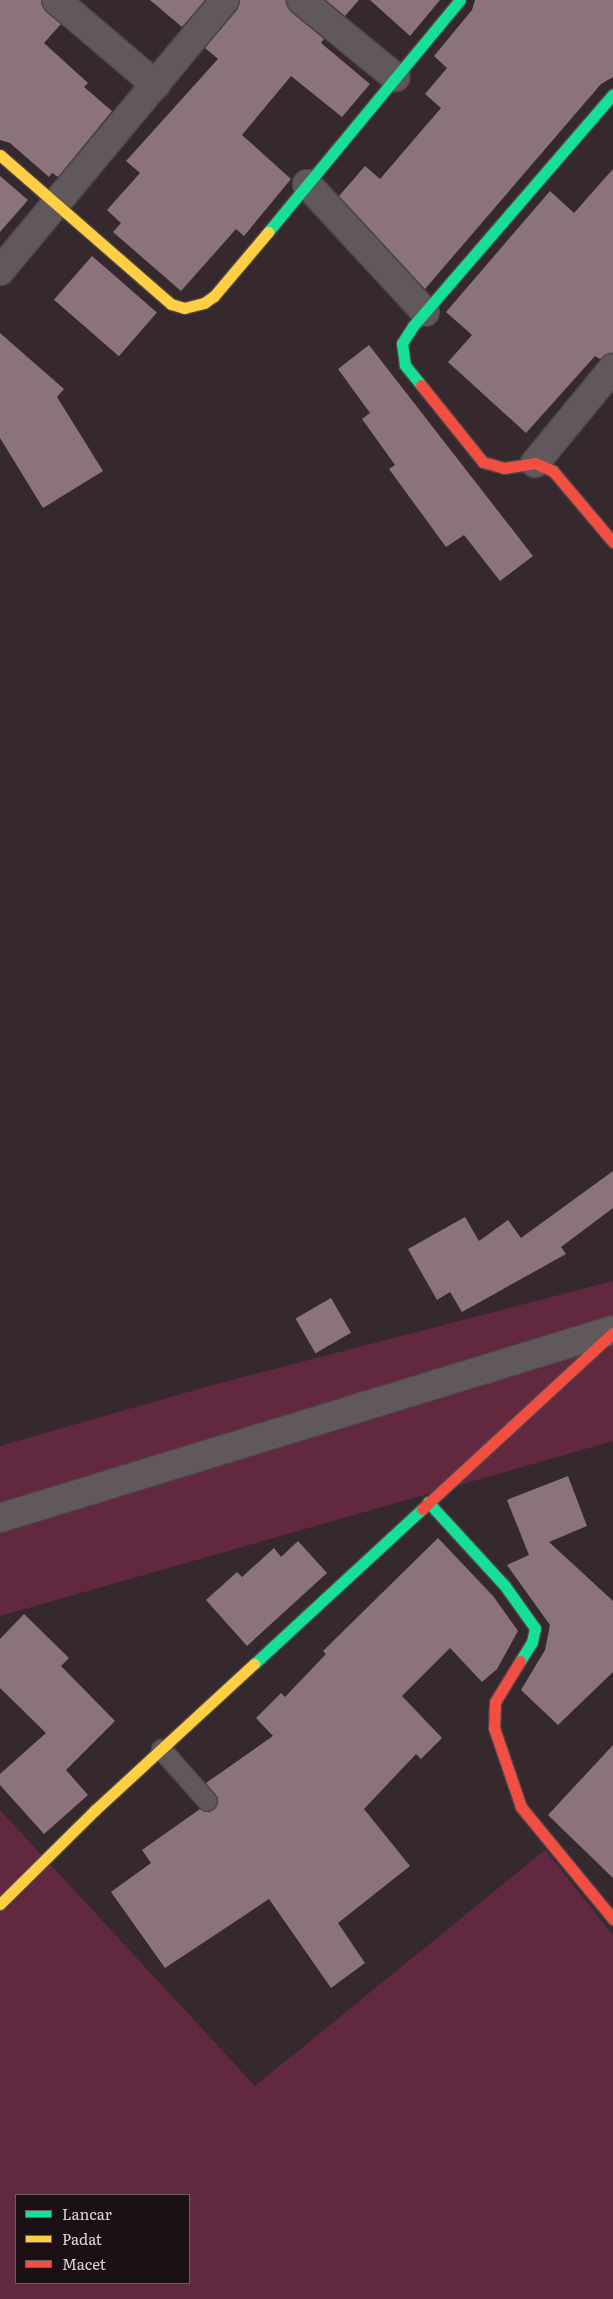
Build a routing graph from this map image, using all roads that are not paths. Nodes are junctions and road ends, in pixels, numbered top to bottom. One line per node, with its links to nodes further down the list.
1 (56, 0): 6 (street)
2 (225, 0): 6 (street)
3 (301, 0): 5 (street)
4 (460, 0): 5 (street)
5 (395, 77): 9 (street)
6 (156, 85): 10 (street)
7 (613, 94): 12 (street)
8 (0, 155): 10 (street)
9 (307, 184): 10 (street); 12 (street)
10 (58, 205): 11 (street)
11 (0, 271)
12 (425, 312): 14 (street)
13 (613, 368): 14 (street)
14 (535, 463): 15 (street)
15 (613, 542)
16 (613, 1331): 17 (street); 18 (street)
17 (428, 1502): 19 (street); 22 (street)
18 (0, 1518)
19 (161, 1749): 20 (lane); 21 (street)
20 (208, 1802)
21 (0, 1904)
22 (613, 1920)

